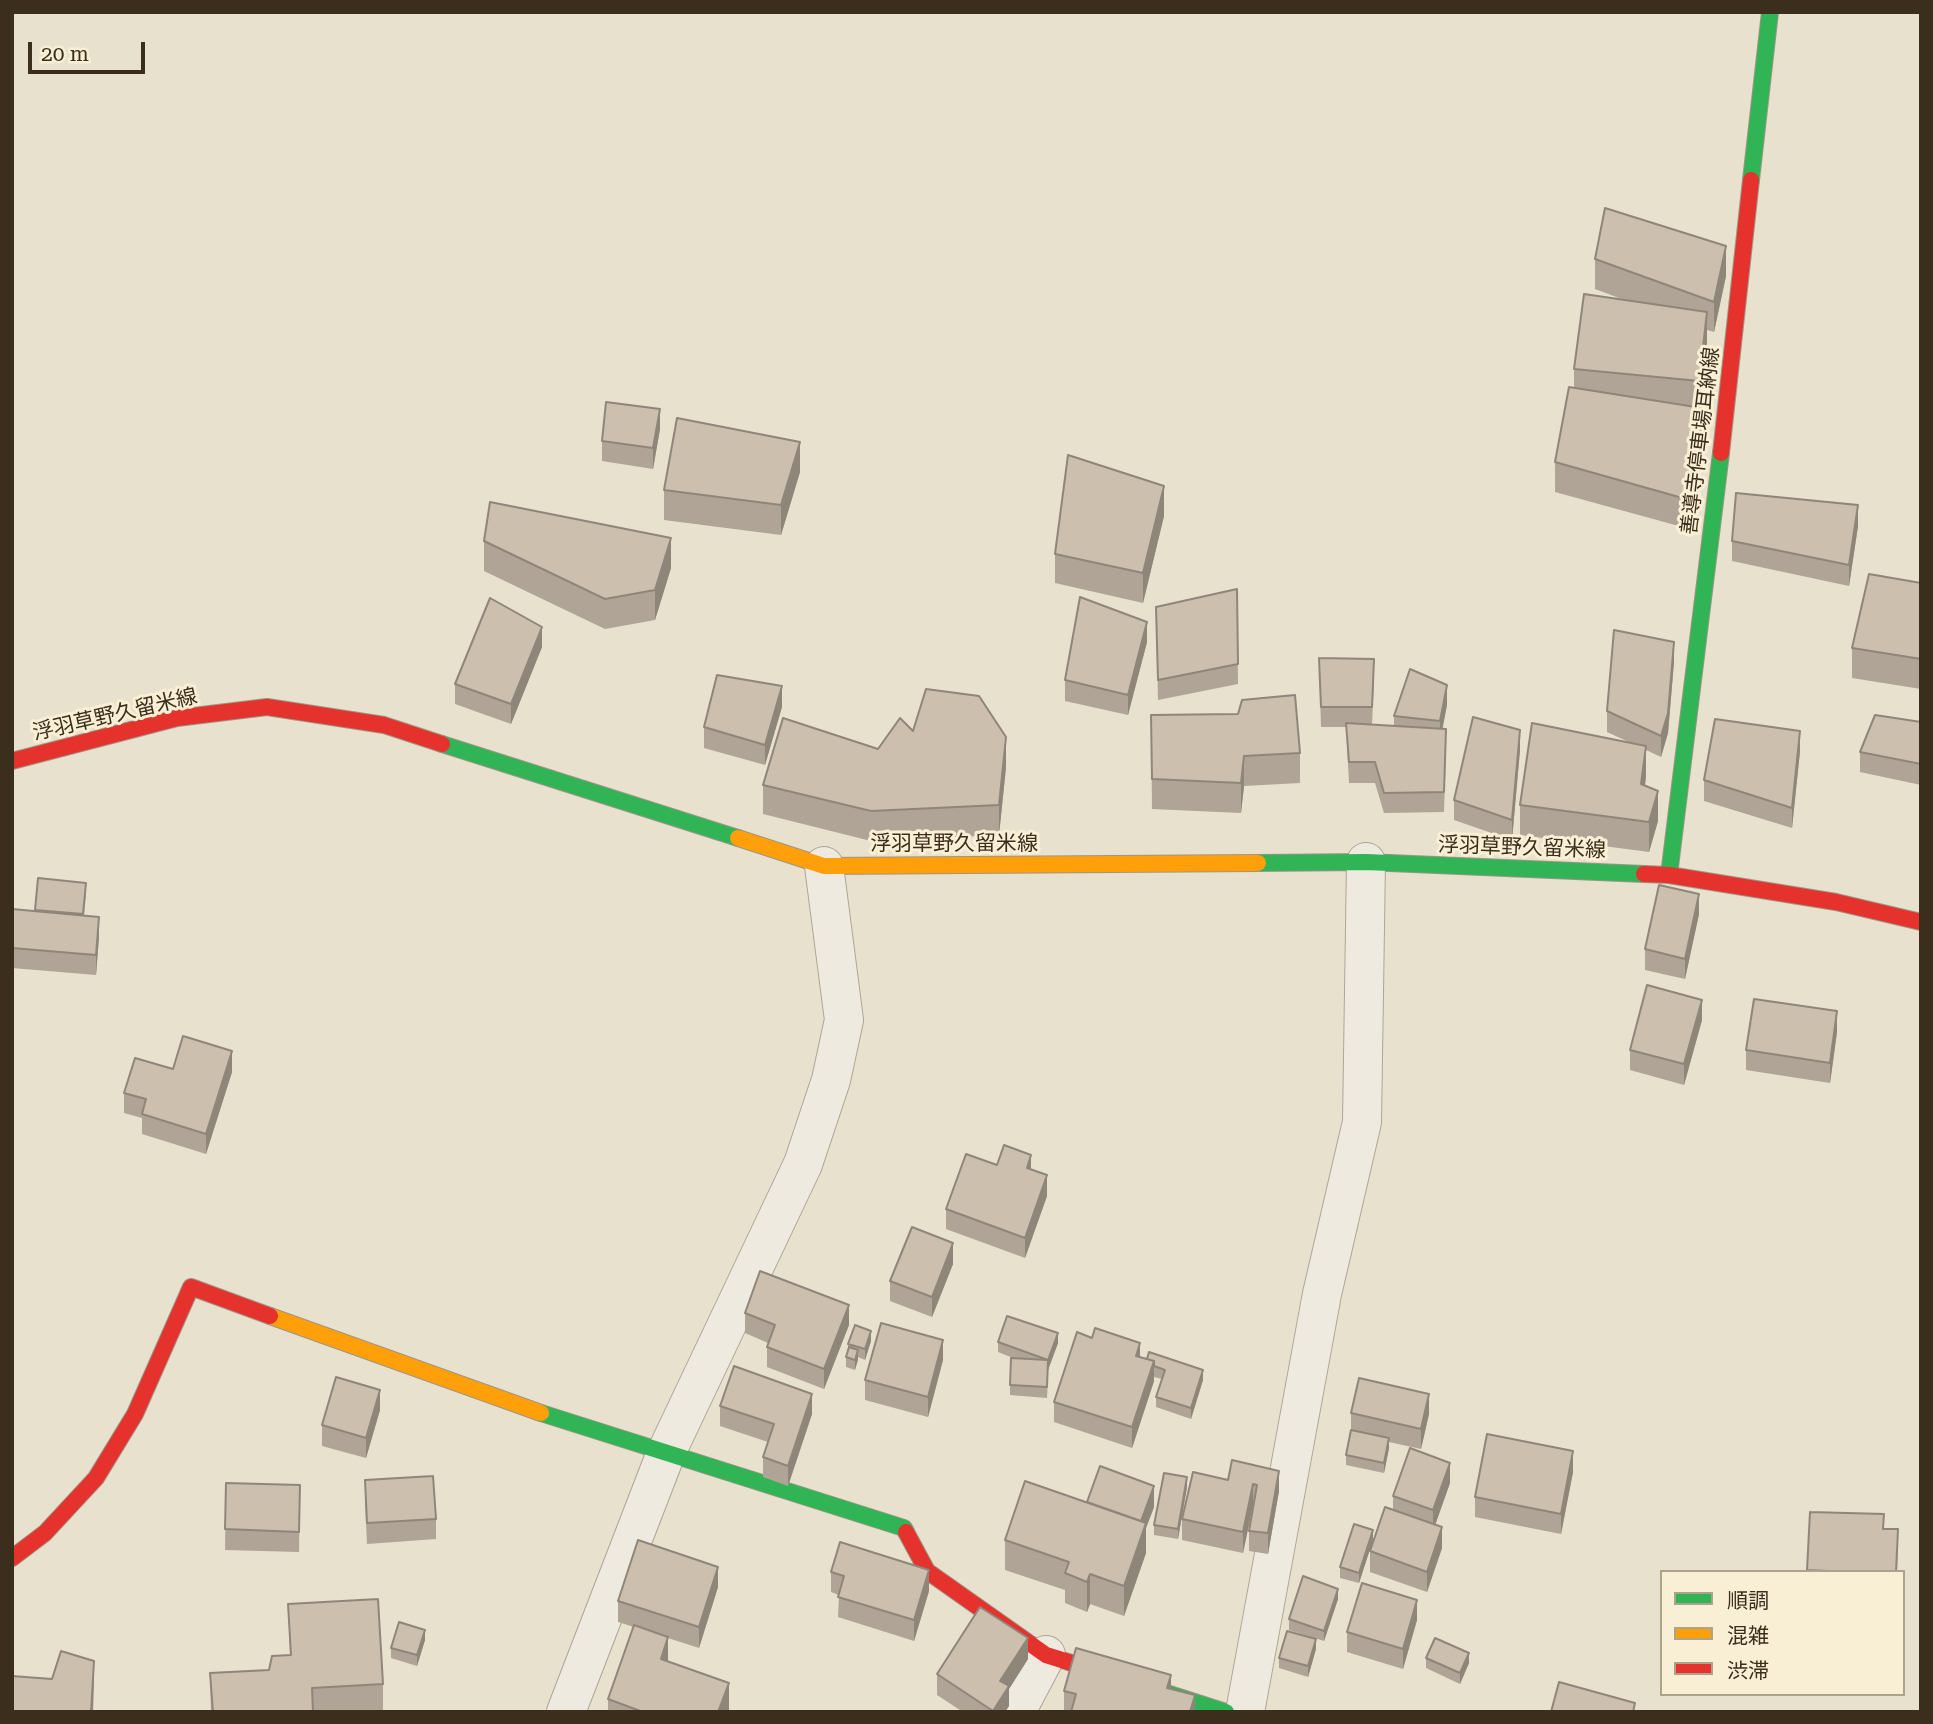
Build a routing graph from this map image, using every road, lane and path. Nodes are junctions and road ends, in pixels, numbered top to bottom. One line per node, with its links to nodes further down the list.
1 (1770, 12): 5 (main road, 善導寺停車場耳納線)
2 (12, 761): 4 (main road, 浮羽草野久留米線)
3 (1366, 862): 4 (main road, 浮羽草野久留米線); 5 (main road, 浮羽草野久留米線); 13 (street)
4 (824, 866): 7 (street)
5 (1669, 875): 6 (main road, 浮羽草野久留米線)
6 (1921, 922)
7 (666, 1453): 8 (main road); 9 (main road); 10 (street)
8 (12, 1558)
9 (1046, 1655): 11 (street); 12 (main road)
10 (566, 1712)
11 (1016, 1712)
12 (1226, 1712)
13 (1245, 1712)

